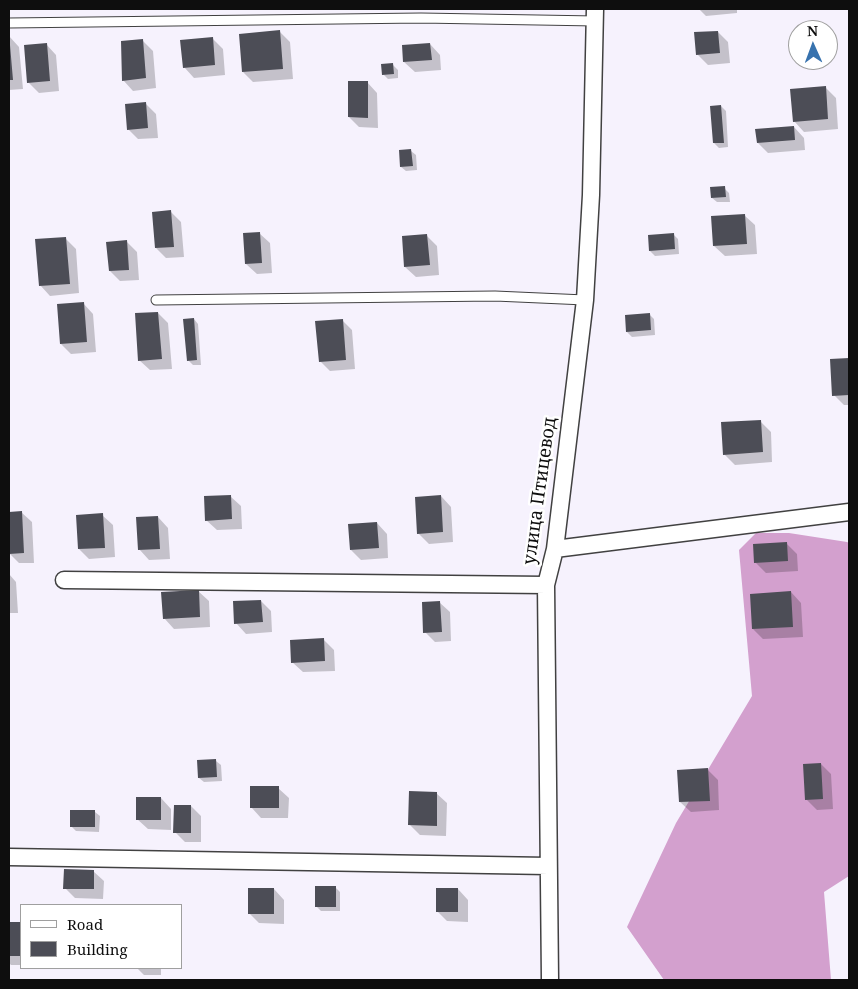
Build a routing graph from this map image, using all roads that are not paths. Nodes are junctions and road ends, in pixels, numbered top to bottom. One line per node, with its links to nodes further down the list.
1 (595, 15): 2 (lane); 4 (street, улица Птицевод)
2 (9, 24)
3 (156, 300): 4 (lane)
4 (585, 300): 6 (street, улица Птицевод)
5 (849, 512): 6 (street)
6 (555, 549): 8 (street, улица Птицевод)
7 (64, 580): 8 (street)
8 (546, 585): 10 (street, улица Птицевод)
9 (9, 857): 10 (street)
10 (548, 866): 11 (street, улица Птицевод)
11 (550, 980)

